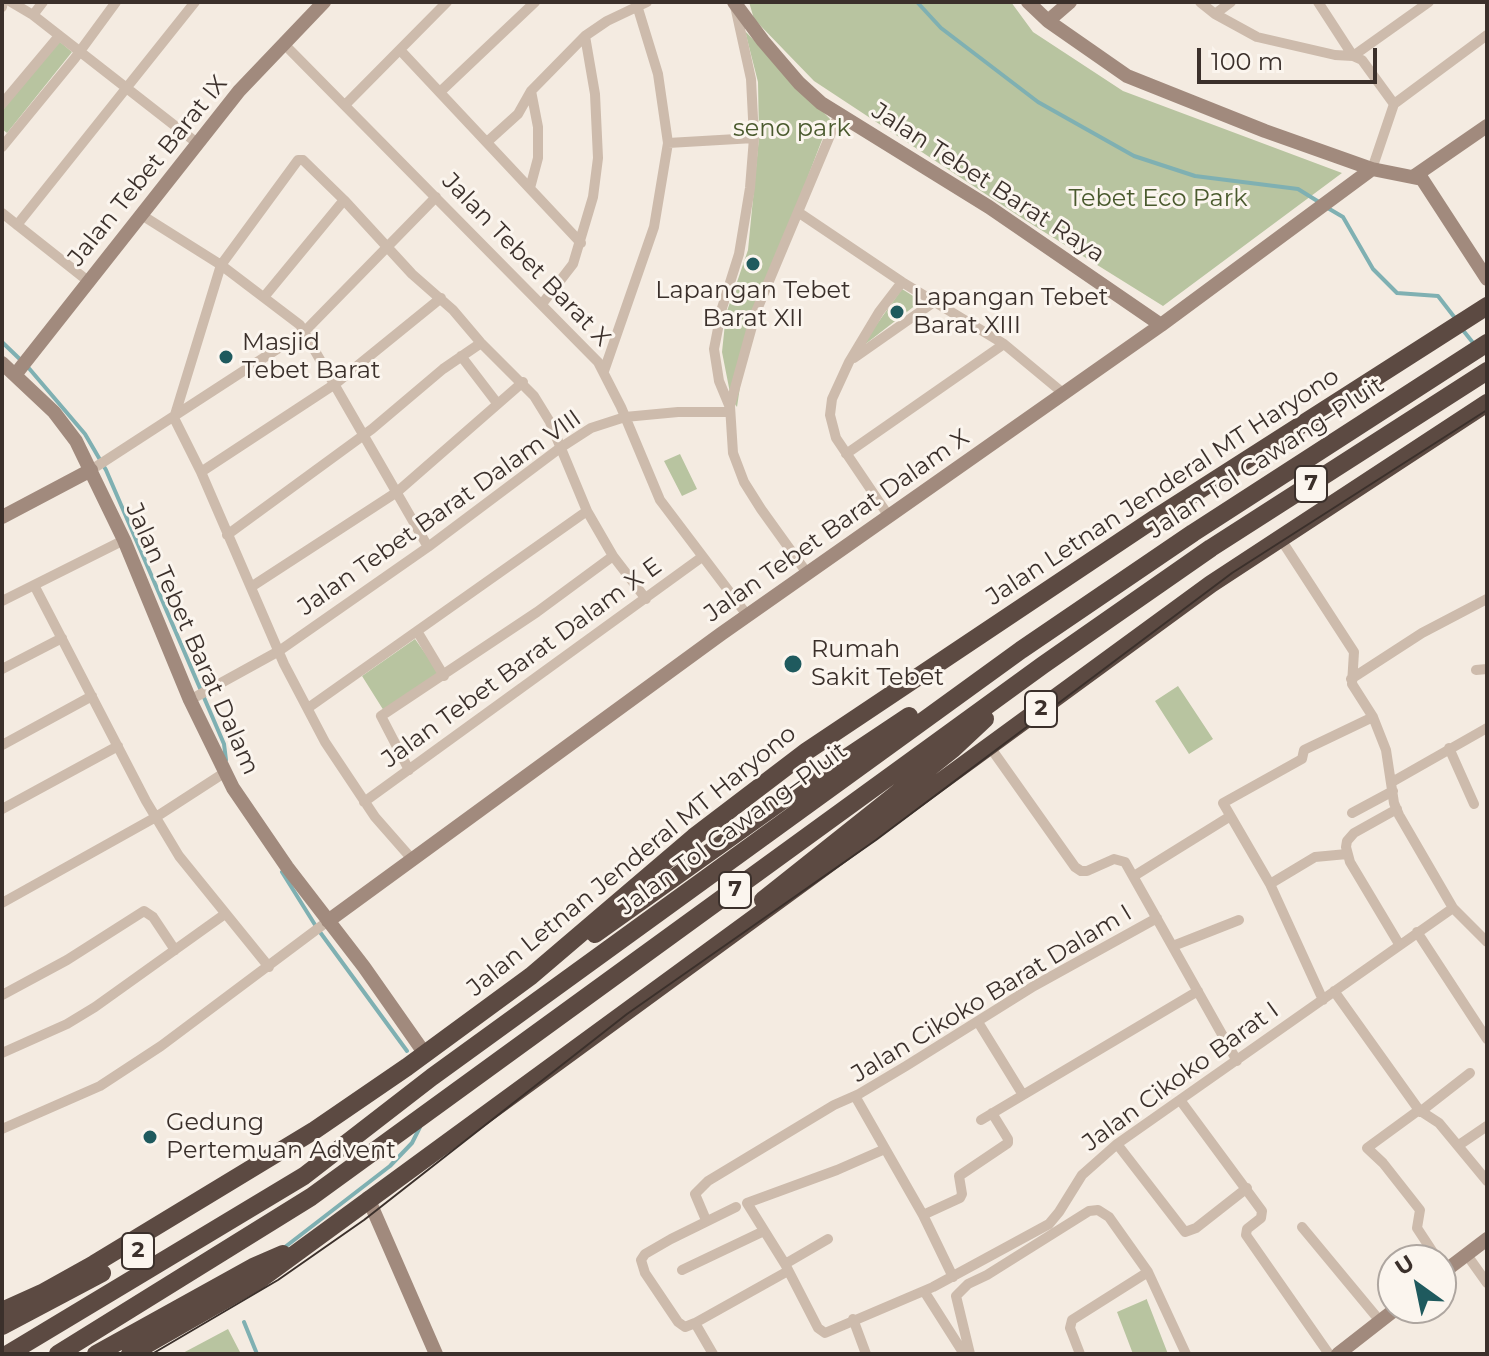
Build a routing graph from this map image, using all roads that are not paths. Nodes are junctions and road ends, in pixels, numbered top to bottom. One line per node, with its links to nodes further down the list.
1 (11, 2): 17 (street)
2 (43, 2): 17 (street)
3 (116, 2): 24 (street)
4 (195, 2): 26 (street)
5 (324, 2): 22 (street, Jalan Tebet Barat IX)
6 (447, 2): 23 (street)
7 (535, 2): 28 (street)
8 (1028, 2): 18 (street)
9 (1070, 2): 18 (street)
10 (1200, 2): 16 (street)
11 (1231, 2): 16 (street)
12 (1429, 2): 25 (street)
13 (640, 3): 21 (street); 37 (street)
14 (734, 3): 32 (street, Jalan Tebet Barat Raya); 34 (street)
15 (1323, 4): 25 (street)
16 (1215, 14): 25 (street)
17 (33, 15): 20 (street)
18 (1048, 21): 39 (street)
19 (1487, 35): 30 (street)
20 (59, 36): 24 (street); 29 (street)
21 (585, 36): 27 (street); 48 (street)
22 (284, 44): 31 (street, Jalan Tebet Barat X); 36 (street, Jalan Tebet Barat IX)
23 (400, 50): 28 (street); 31 (street)
24 (79, 52): 26 (street); 38 (street)
25 (1353, 56): 30 (street)
26 (124, 88): 36 (street); 47 (street)
27 (531, 91): 35 (street); 41 (street)
28 (440, 92): 35 (street)
29 (2, 104)
30 (1394, 104): 39 (street)
31 (345, 105): 42 (street, Jalan Tebet Barat X)
32 (839, 114): 44 (street); 59 (street, Jalan Tebet Barat Raya)
33 (1487, 126): 40 (street)
34 (754, 138): 37 (street); 75 (street)
35 (487, 142): 41 (street)
36 (197, 143): 46 (street, Jalan Tebet Barat IX)
37 (668, 143): 68 (street)
38 (2, 147)
39 (1372, 169): 40 (street); 59 (street, Jalan Tebet Barat Dalam X)
40 (1413, 177): 51 (street)
41 (530, 188): 48 (street)
42 (436, 197): 49 (street); 57 (street, Jalan Tebet Barat X)
43 (344, 200): 49 (street); 50 (street); 54 (street)
44 (798, 212): 53 (street); 75 (street)
45 (2, 213): 47 (street)
46 (140, 214): 50 (street); 52 (street, Jalan Tebet Barat IX)
47 (17, 225): 52 (street)
48 (581, 243): 57 (street)
49 (388, 247): 55 (street); 60 (street)
50 (221, 265): 54 (street); 77 (street)
51 (1487, 279)
52 (88, 281): 67 (street, Jalan Tebet Barat IX)
53 (902, 282): 56 (street); 65 (street)
54 (264, 297): 60 (street)
55 (441, 298): 61 (street); 71 (street)
56 (934, 302): 63 (street); 65 (street)
57 (542, 304): 68 (street, Jalan Tebet Barat X)
58 (1481, 309): 144 (highway, Jalan Letnan Jenderal MT Haryono / 2)
59 (1161, 325): 72 (street, Jalan Tebet Barat Dalam X)
60 (305, 331): 71 (street); 77 (street)
61 (481, 343): 64 (street); 70 (street)
62 (1487, 343): 102 (highway, Jalan Tol Cawang–Pluit / 7)
63 (1004, 344): 72 (street); 80 (street)
64 (461, 356): 73 (street); 78 (street)
65 (849, 362): 80 (street)
66 (2, 363): 67 (street, Jalan Tebet Barat Dalam)
67 (19, 370): 81 (street, Jalan Tebet Barat Dalam)
68 (604, 371): 76 (street, Jalan Tebet Barat X)
69 (1487, 371): 104 (highway, Jalan Tol Cawang–Pluit / 7)
70 (523, 382): 73 (street); 79 (street)
71 (335, 384): 78 (street); 82 (street)
72 (1063, 393): 86 (street, Jalan Tebet Barat Dalam X)
73 (497, 403): 83 (street)
74 (1486, 404): 88 (highway, 2)
75 (729, 409): 76 (street, Jalan Tebet Barat Dalam VIII); 93 (street)
76 (625, 417): 79 (street, Jalan Tebet Barat Dalam VIII); 92 (street, Jalan Tebet Barat X)
77 (174, 418): 81 (street); 82 (street)
78 (363, 435): 83 (street); 87 (street)
79 (560, 448): 84 (street); 90 (street, Jalan Tebet Barat Dalam VIII)
80 (846, 454): 86 (street)
81 (91, 470): 85 (street); 89 (street, Jalan Tebet Barat Dalam)
82 (201, 472): 87 (street)
83 (397, 492): 90 (street); 95 (street)
84 (587, 511): 91 (street); 100 (street)
85 (3, 514)
86 (888, 515): 93 (street, Jalan Tebet Barat Dalam X)
87 (227, 535): 95 (street)
88 (1280, 538): 107 (street); 115 (highway, 2)
89 (124, 540): 94 (street); 108 (street, Jalan Tebet Barat Dalam)
90 (428, 547): 103 (street, Jalan Tebet Barat Dalam VIII)
91 (613, 556): 96 (street); 106 (street)
92 (702, 557): 96 (street, Jalan Tebet Barat Dalam X E); 99 (street, Jalan Tebet Barat X)
93 (807, 573): 99 (street, Jalan Tebet Barat Dalam X)
94 (34, 585): 98 (street); 101 (street)
95 (251, 587): 103 (street)
96 (646, 599): 117 (street, Jalan Tebet Barat Dalam X E)
97 (1487, 599): 107 (street)
98 (2, 601)
99 (747, 615): 128 (street, Jalan Tebet Barat Dalam X)
100 (417, 631): 106 (street); 110 (street)
101 (62, 638): 105 (street); 109 (street)
102 (1021, 650): 144 (highway); 194 (highway, Jalan Tol Cawang–Pluit / 7)
103 (279, 651): 108 (street, Jalan Tebet Barat Dalam VIII); 110 (street)
104 (1043, 665): 138 (highway); 195 (highway, Jalan Tol Cawang–Pluit / 7)
105 (2, 669)
106 (444, 676): 117 (street)
107 (1351, 679): 111 (street)
108 (200, 695): 118 (street, Jalan Tebet Barat Dalam)
109 (92, 696): 113 (street); 114 (street)
110 (308, 708): 120 (street)
111 (1373, 717): 119 (street); 126 (street)
112 (1487, 728): 116 (street)
113 (2, 745)
114 (118, 746): 122 (street); 125 (street)
115 (990, 747): 129 (street, Jalan Cikoko Barat Dalam I); 138 (highway, 2)
116 (1449, 748): 119 (street); 121 (street)
117 (409, 770): 120 (street, Jalan Tebet Barat Dalam X E)
118 (228, 779): 125 (street); 136 (street, Jalan Tebet Barat Dalam)
119 (1393, 786): 123 (street); 124 (street)
120 (364, 802): 128 (street)
121 (1474, 804)
122 (2, 809)
123 (1397, 809): 127 (street); 132 (street)
124 (1352, 813)
125 (156, 817): 131 (street); 133 (street)
126 (1229, 817): 129 (street); 130 (street)
127 (1347, 854): 130 (street); 140 (street)
128 (411, 858): 136 (street, Jalan Tebet Barat Dalam X)
129 (1134, 876): 134 (street, Jalan Cikoko Barat Dalam I)
130 (1270, 884): 148 (street)
131 (2, 903)
132 (1453, 908): 137 (street, Jalan Cikoko Barat I); 139 (street)
133 (225, 914): 142 (street); 143 (street)
134 (1157, 918): 141 (street, Jalan Cikoko Barat Dalam I); 149 (street, Jalan Cikoko Barat Dalam I)
135 (1239, 920): 141 (street)
136 (324, 924): 143 (street); 153 (street, Jalan Tebet Barat Dalam)
137 (1417, 932): 140 (street, Jalan Cikoko Barat I); 150 (street)
138 (727, 937): 170 (highway, 2)
139 (1487, 942)
140 (1399, 944): 146 (street, Jalan Cikoko Barat I)
141 (1173, 946): 145 (street, Jalan Cikoko Barat Dalam I)
142 (175, 950): 147 (street); 152 (street)
143 (269, 967): 163 (street)
144 (539, 969): 153 (highway, Jalan Letnan Jenderal MT Haryono / 2)
145 (1198, 991): 154 (street, Jalan Cikoko Barat Dalam I); 156 (street)
146 (1334, 991): 148 (street, Jalan Cikoko Barat I); 159 (street)
147 (2, 995)
148 (1323, 1000): 154 (street, Jalan Cikoko Barat I)
149 (978, 1022): 156 (street); 157 (street, Jalan Cikoko Barat Dalam I)
150 (1482, 1022): 151 (street)
151 (1487, 1039)
152 (2, 1053)
153 (425, 1054): 164 (highway, Jalan Letnan Jenderal MT Haryono / 2)
154 (1237, 1061): 158 (street, Jalan Cikoko Barat I)
155 (1470, 1073): 159 (street)
156 (1023, 1095): 160 (street)
157 (855, 1096): 167 (street, Jalan Cikoko Barat Dalam I); 173 (street)
158 (1180, 1100): 165 (street, Jalan Cikoko Barat I); 169 (street)
159 (1419, 1111): 166 (street); 179 (street)
160 (992, 1113): 161 (street); 172 (street)
161 (981, 1120)
162 (1487, 1126): 166 (street)
163 (2, 1129)
164 (315, 1130): 188 (highway, Jalan Letnan Jenderal MT Haryono / 2); 193 (highway, 2)
165 (1117, 1144): 169 (street); 185 (street, Jalan Cikoko Barat I)
166 (1459, 1145): 168 (street)
167 (885, 1149): 172 (street, Jalan Cikoko Barat Dalam I); 175 (street)
168 (1487, 1181)
169 (1247, 1188): 205 (street)
170 (368, 1198): 178 (highway, 2); 198 (street)
171 (736, 1207): 173 (street)
172 (923, 1215): 185 (street, Jalan Cikoko Barat Dalam I)
173 (706, 1220): 191 (street)
174 (1302, 1227): 189 (street)
175 (764, 1231): 182 (street); 183 (street)
176 (828, 1239): 182 (street)
177 (1487, 1239): 180 (street)
178 (315, 1241): 196 (highway, 2); 197 (highway, 2)
179 (1427, 1244)
180 (1467, 1255): 181 (street); 186 (street)
181 (1457, 1260)
182 (787, 1267): 190 (street, Jalan Cikoko Barat I); 191 (street)
183 (682, 1270)
184 (1148, 1272): 202 (street); 203 (street); 204 (street)
185 (953, 1277): 187 (street, Jalan Cikoko Barat I)
186 (1487, 1283)
187 (924, 1291): 190 (street, Jalan Cikoko Barat I); 201 (street)
188 (2, 1311)
189 (1377, 1317)
190 (853, 1319): 200 (street)
191 (695, 1323): 199 (street)
192 (1377, 1323): 206 (street)
193 (2, 1326)
194 (8, 1354)
195 (58, 1354)
196 (96, 1354)
197 (130, 1354)
198 (436, 1354)
199 (713, 1354)
200 (866, 1354)
201 (964, 1354)
202 (970, 1354)
203 (1080, 1354)
204 (1186, 1354)
205 (1329, 1354)
206 (1338, 1354)

